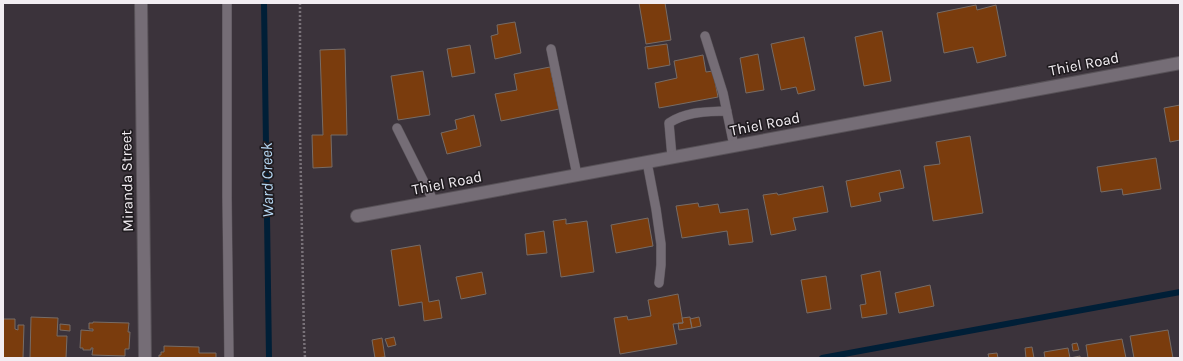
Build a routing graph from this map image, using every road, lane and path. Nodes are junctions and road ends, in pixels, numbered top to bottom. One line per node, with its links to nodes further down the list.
1 (141, 3): 16 (street, Miranda Street)
2 (227, 3): 17 (lane)
3 (300, 3): 18 (path)
4 (705, 36): 7 (lane)
5 (551, 49): 12 (lane)
6 (1180, 63): 9 (street, Thiel Road)
7 (727, 111): 9 (lane); 10 (lane)
8 (397, 128): 13 (lane)
9 (734, 146): 10 (street, Thiel Road)
10 (672, 158): 11 (street, Thiel Road)
11 (647, 162): 12 (street, Thiel Road); 15 (lane)
12 (577, 175): 13 (street, Thiel Road)
13 (434, 202): 14 (street, Thiel Road)
14 (357, 216)
15 (659, 283)
16 (145, 358)
17 (230, 358)
18 (305, 358)

